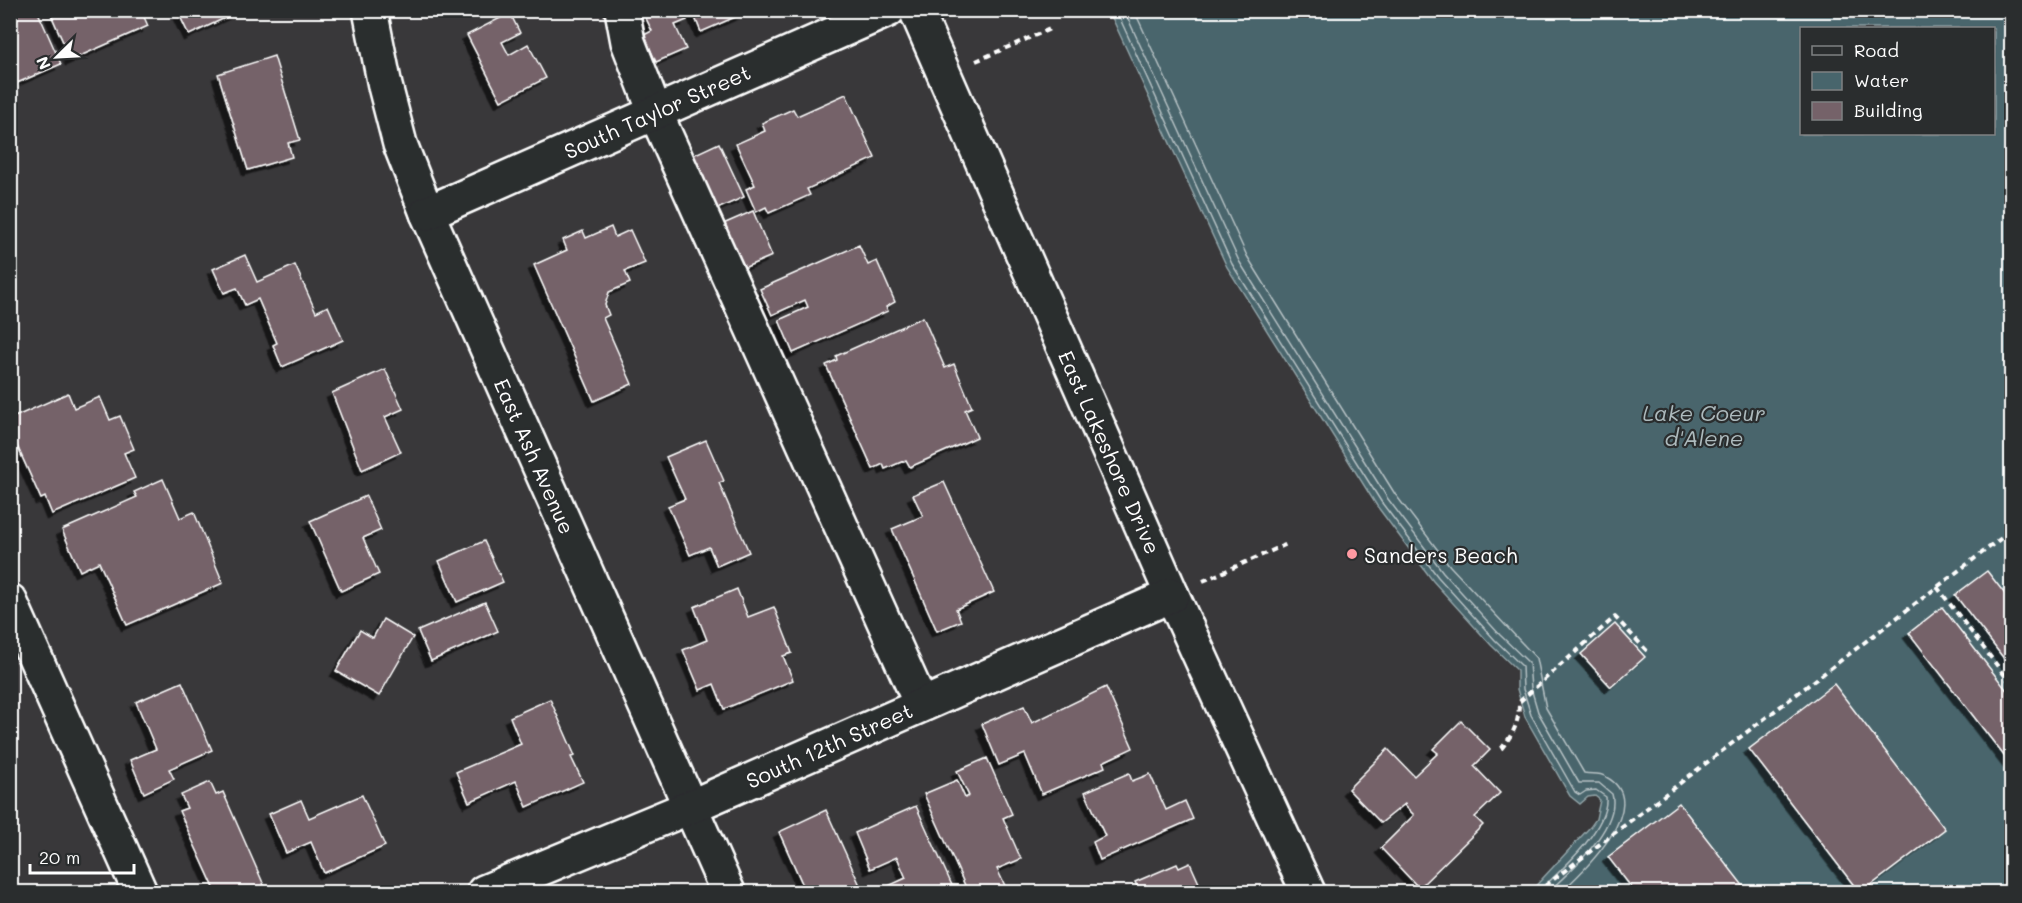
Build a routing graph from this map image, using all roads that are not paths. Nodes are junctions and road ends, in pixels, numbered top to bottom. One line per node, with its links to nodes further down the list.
1 (370, 10): 6 (street, East Ash Avenue)
2 (622, 10): 5 (street)
3 (888, 10): 5 (street, South Taylor Street)
4 (915, 10): 7 (street, East Lakeshore Drive)
5 (655, 112): 6 (street, South Taylor Street); 9 (street)
6 (427, 213): 10 (street, East Ash Avenue)
7 (1173, 595): 9 (street, South 12th Street); 14 (street, East Lakeshore Drive)
8 (10, 601): 11 (street)
9 (921, 704): 10 (street, South 12th Street)
10 (690, 807): 12 (street, South 12th Street); 13 (street, East Ash Avenue)
11 (140, 892)
12 (484, 892)
13 (728, 892)
14 (1308, 892)

